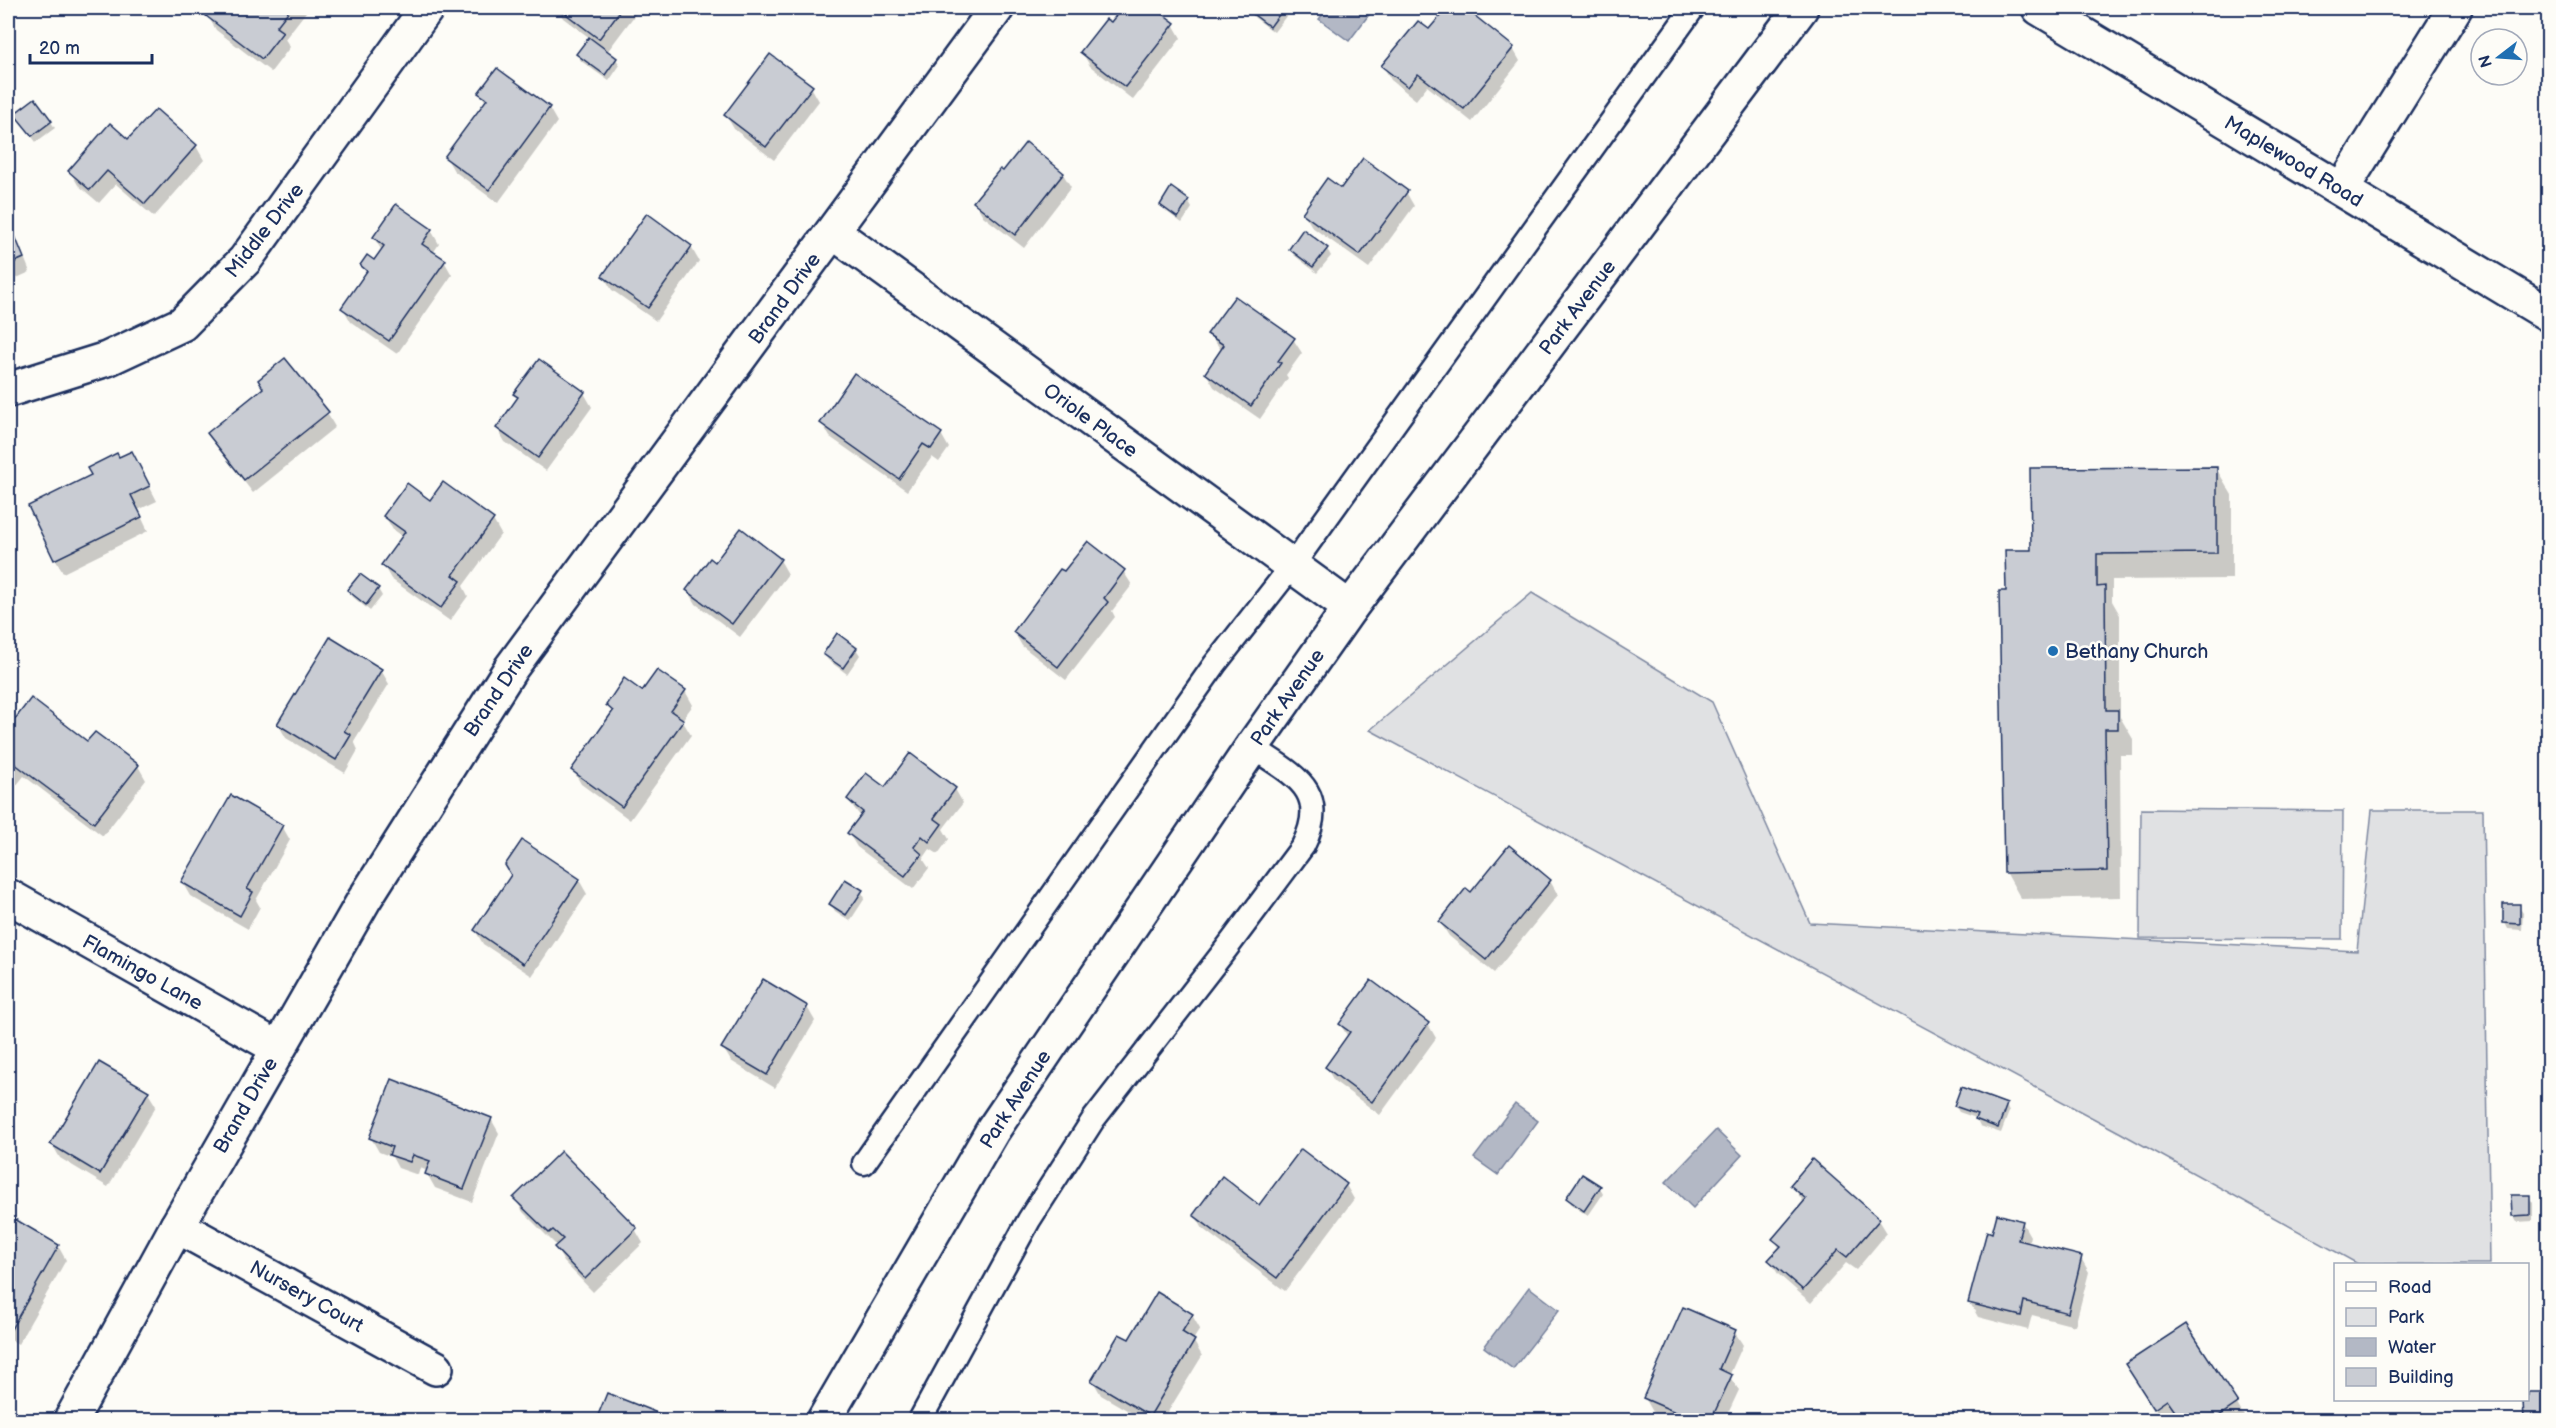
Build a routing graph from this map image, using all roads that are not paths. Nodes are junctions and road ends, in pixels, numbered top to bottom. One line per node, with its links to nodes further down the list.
1 (427, 8): 10 (street, Middle Drive)
2 (997, 8): 8 (street, Brand Drive)
3 (1693, 8): 11 (lane)
4 (1801, 8): 12 (street, Park Avenue)
5 (2039, 8): 7 (street, Maplewood Road)
6 (2455, 8): 7 (street)
7 (2342, 189): 9 (street, Maplewood Road)
8 (833, 232): 11 (street, Oriole Place); 15 (street, Brand Drive)
9 (2548, 314)
10 (8, 390)
11 (1292, 566): 12 (street, Oriole Place); 16 (lane)
12 (1350, 608): 13 (street, Park Avenue)
13 (1252, 747): 20 (street, Park Avenue); 21 (lane)
14 (8, 896): 15 (street, Flamingo Lane)
15 (278, 1048): 17 (street, Brand Drive)
16 (864, 1163)
17 (177, 1226): 18 (street, Nursery Court); 19 (street, Brand Drive)
18 (436, 1368)
19 (71, 1420)
20 (824, 1420)
21 (920, 1420)

